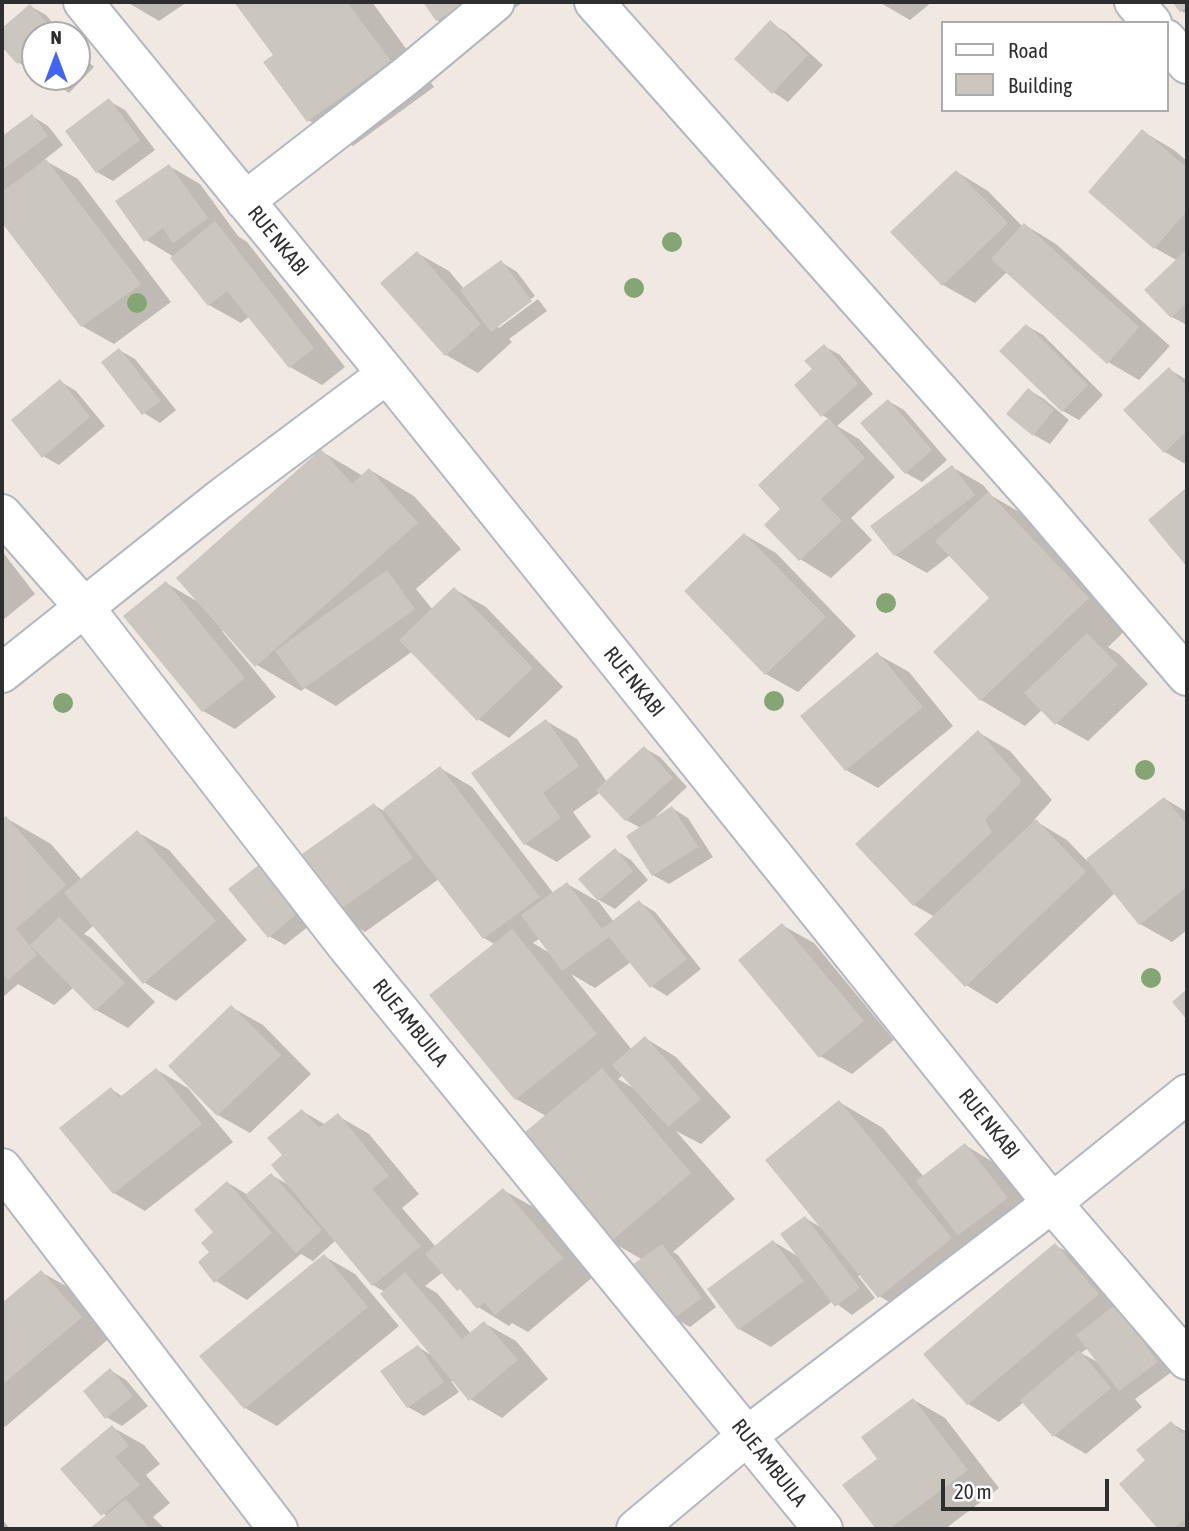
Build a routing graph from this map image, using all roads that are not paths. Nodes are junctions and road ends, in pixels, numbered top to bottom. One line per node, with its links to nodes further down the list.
1 (83, 2): 8 (street, RUE NKABI)
2 (495, 2): 8 (street)
3 (594, 2): 13 (street)
4 (1134, 2): 5 (street)
5 (1150, 21)
6 (1168, 41): 7 (street)
7 (1187, 64)
8 (245, 201): 9 (street, RUE NKABI)
9 (387, 374): 11 (street); 16 (street, RUE NKABI)
10 (2, 514): 11 (street, RUE AMBUILA)
11 (84, 607): 12 (street); 18 (street, RUE AMBUILA)
12 (2, 673)
13 (1187, 676)
14 (1187, 1094): 16 (street)
15 (2, 1168): 19 (street)
16 (1052, 1203): 17 (street, RUE NKABI); 18 (street)
17 (1187, 1360)
18 (747, 1436): 20 (street); 21 (street, RUE AMBUILA)
19 (278, 1529)
20 (636, 1529)
21 (823, 1529)

